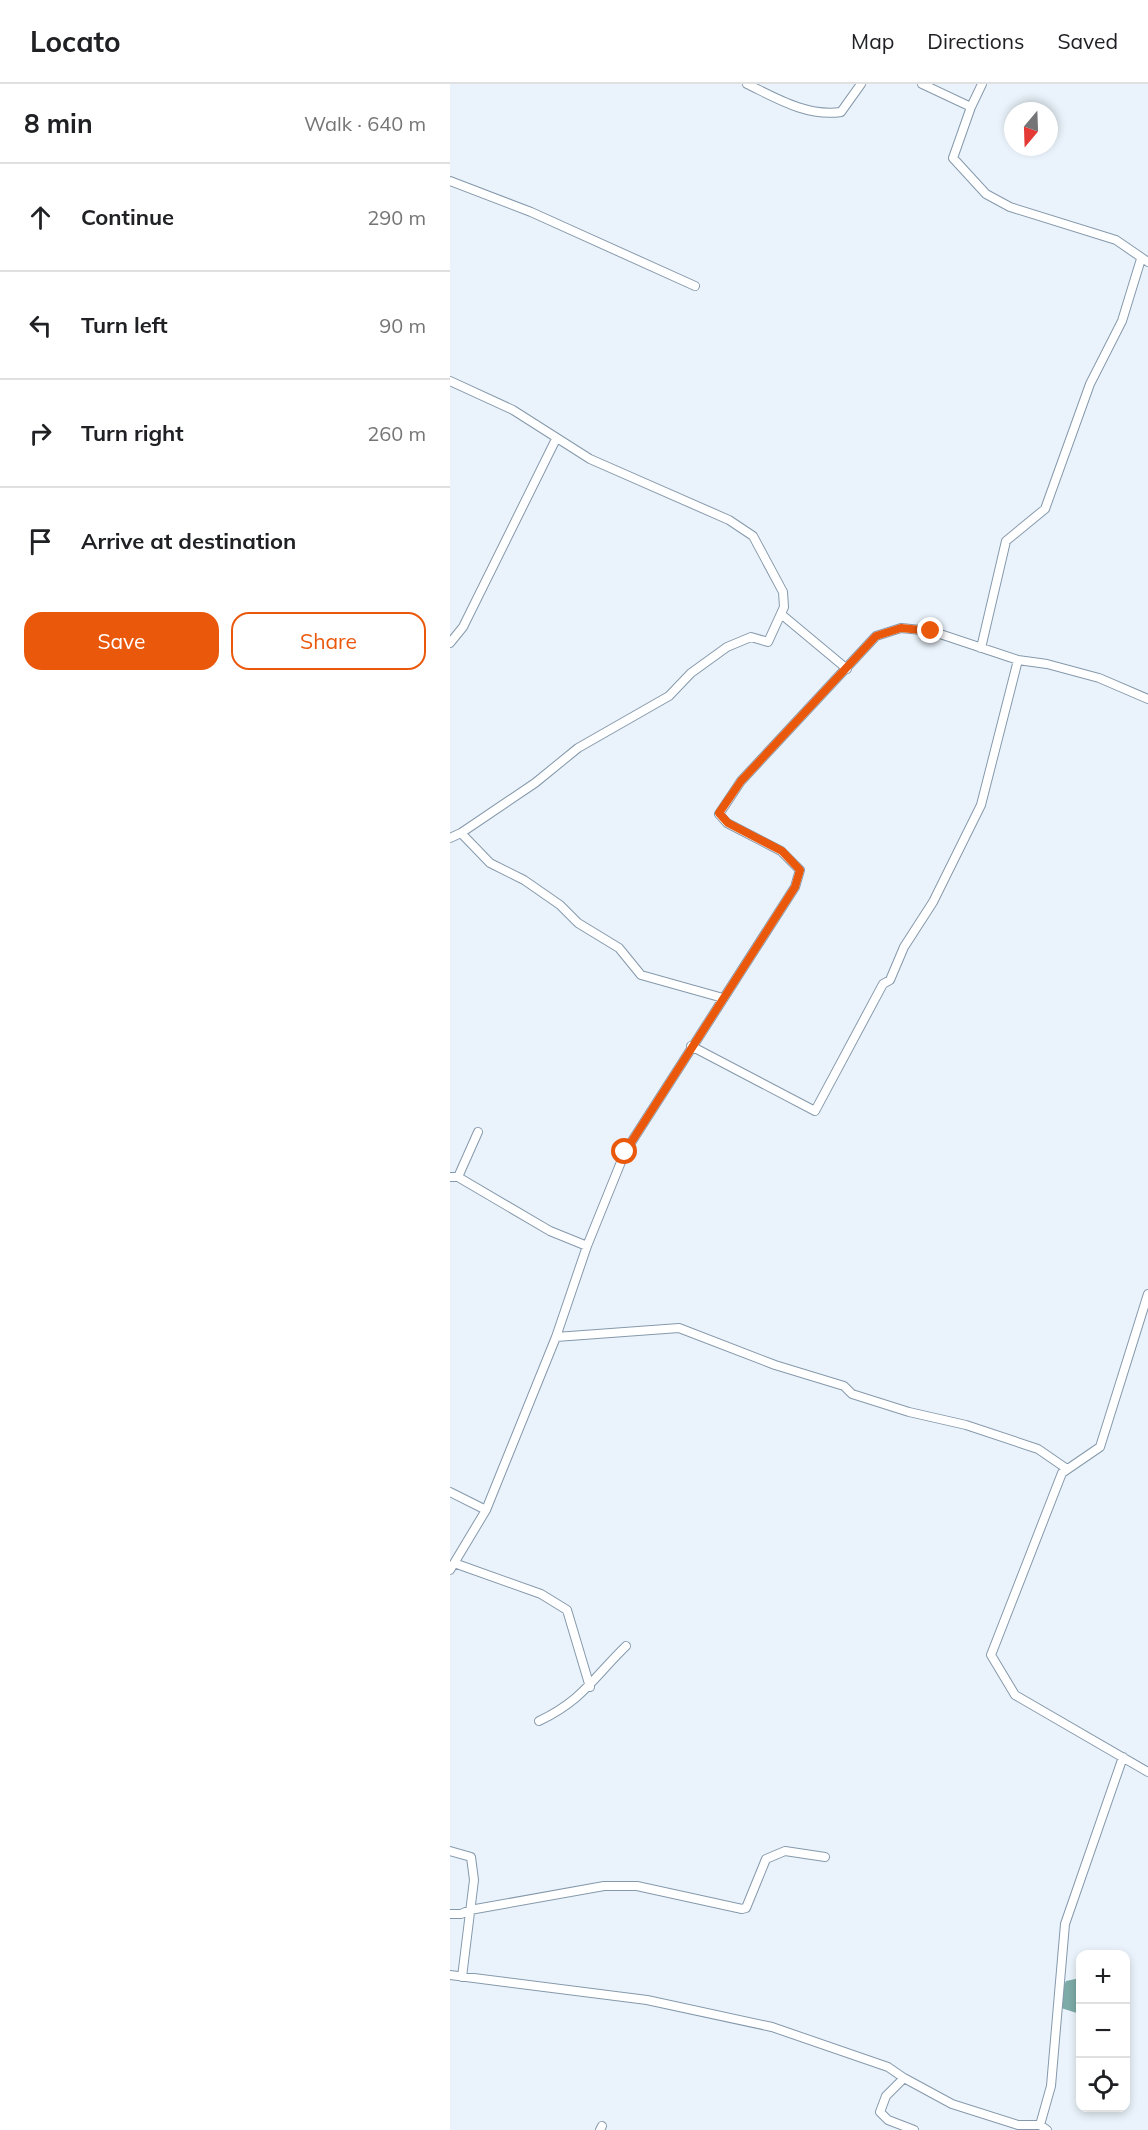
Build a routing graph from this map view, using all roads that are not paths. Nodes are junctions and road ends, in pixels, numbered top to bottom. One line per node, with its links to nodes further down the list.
1 (747, 84): 2 (street)
2 (861, 84)
3 (922, 84): 5 (street)
4 (982, 84): 5 (street)
5 (971, 107): 7 (street)
6 (450, 181): 8 (street)
7 (1144, 260): 13 (street)
8 (695, 286)
9 (450, 381): 10 (street)
10 (556, 438): 11 (street); 12 (street)
11 (781, 614): 15 (street); 17 (street)
12 (450, 643)
13 (981, 648): 14 (street); 15 (street)
14 (1018, 660): 16 (street); 20 (street)
15 (847, 669): 19 (street)
16 (1148, 699)
17 (461, 833): 18 (street); 19 (street)
18 (450, 838)
19 (723, 998): 20 (street)
20 (691, 1046): 23 (street)
21 (478, 1132): 22 (street)
22 (454, 1177): 23 (street)
23 (587, 1246): 25 (street)
24 (1148, 1294): 26 (street)
25 (556, 1337): 26 (street); 28 (street)
26 (1067, 1469): 33 (street)
27 (450, 1492): 28 (street)
28 (486, 1510): 29 (street)
29 (452, 1566): 31 (street)
30 (626, 1646): 31 (street)
31 (590, 1687): 32 (street)
32 (539, 1720)
33 (1123, 1757): 34 (street); 42 (street)
34 (1148, 1772)
35 (450, 1851): 37 (street)
36 (825, 1857): 37 (street)
37 (471, 1910): 38 (street); 40 (street)
38 (450, 1914)
39 (450, 1975): 40 (street)
40 (462, 1977): 41 (street)
41 (904, 2078): 42 (street); 43 (street)
42 (1040, 2125): 44 (street)
43 (914, 2130)
44 (1047, 2130)

